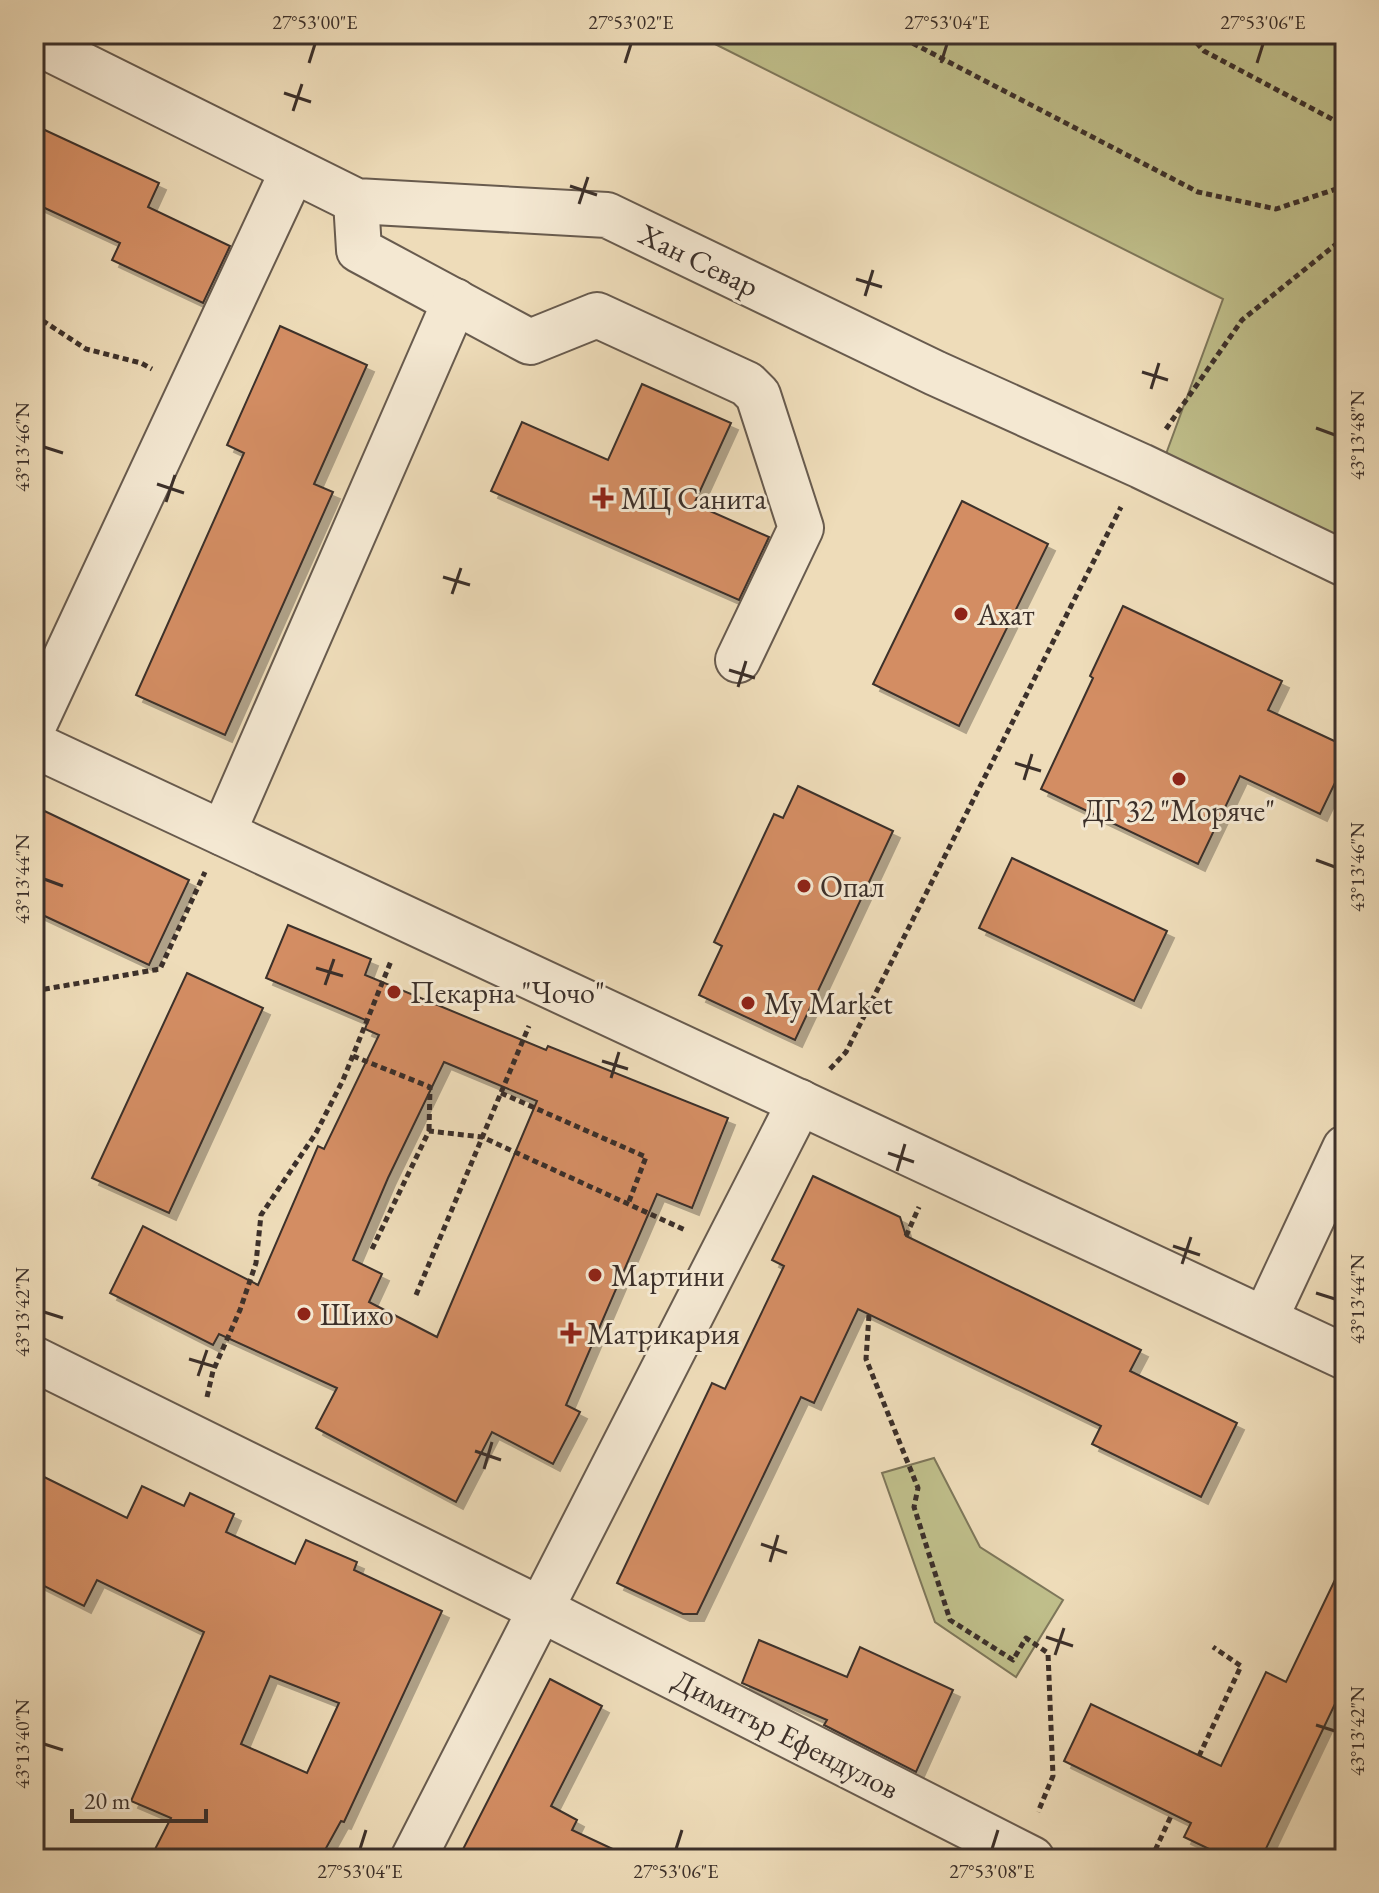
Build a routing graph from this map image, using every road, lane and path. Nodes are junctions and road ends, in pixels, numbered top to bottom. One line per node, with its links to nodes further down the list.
1 (895, 34): 6 (path)
2 (1195, 34): 4 (path)
3 (34, 41): 5 (street, Хан Севар)
4 (1345, 126)
5 (293, 170): 7 (street, Хан Севар); 11 (street)
6 (1345, 186)
7 (356, 201): 9 (street); 12 (street, Хан Севар)
8 (1345, 237): 12 (path)
9 (455, 301): 14 (street); 17 (street)
10 (34, 315): 11 (path)
11 (191, 389): 15 (street)
12 (1141, 466): 13 (street, Хан Севар); 23 (path)
13 (1345, 564)
14 (738, 660)
15 (34, 725)
16 (34, 745): 17 (street)
17 (223, 833): 18 (street); 20 (path)
18 (407, 919): 19 (street); 21 (path)
19 (547, 984): 22 (path); 23 (street)
20 (34, 991)
21 (353, 1056): 24 (path); 35 (path)
22 (501, 1093): 25 (path); 27 (path)
23 (800, 1102): 28 (street); 32 (street)
24 (429, 1131): 25 (path); 29 (path)
25 (482, 1137): 27 (path); 30 (path)
26 (1345, 1148): 32 (street)
27 (628, 1204): 28 (path)
28 (725, 1248): 36 (street)
29 (372, 1249)
30 (416, 1295)
31 (869, 1315): 40 (path)
32 (1265, 1319): 33 (street)
33 (1345, 1357)
34 (34, 1359): 35 (street, Димитър Ефендулов)
35 (197, 1440): 36 (street, Димитър Ефендулов)
36 (540, 1609): 40 (street, Димитър Ефендулов); 41 (street)
37 (1213, 1647): 38 (path)
38 (1199, 1756)
39 (1172, 1814): 42 (path)
40 (1027, 1856)
41 (413, 1859)
42 (1151, 1859)

